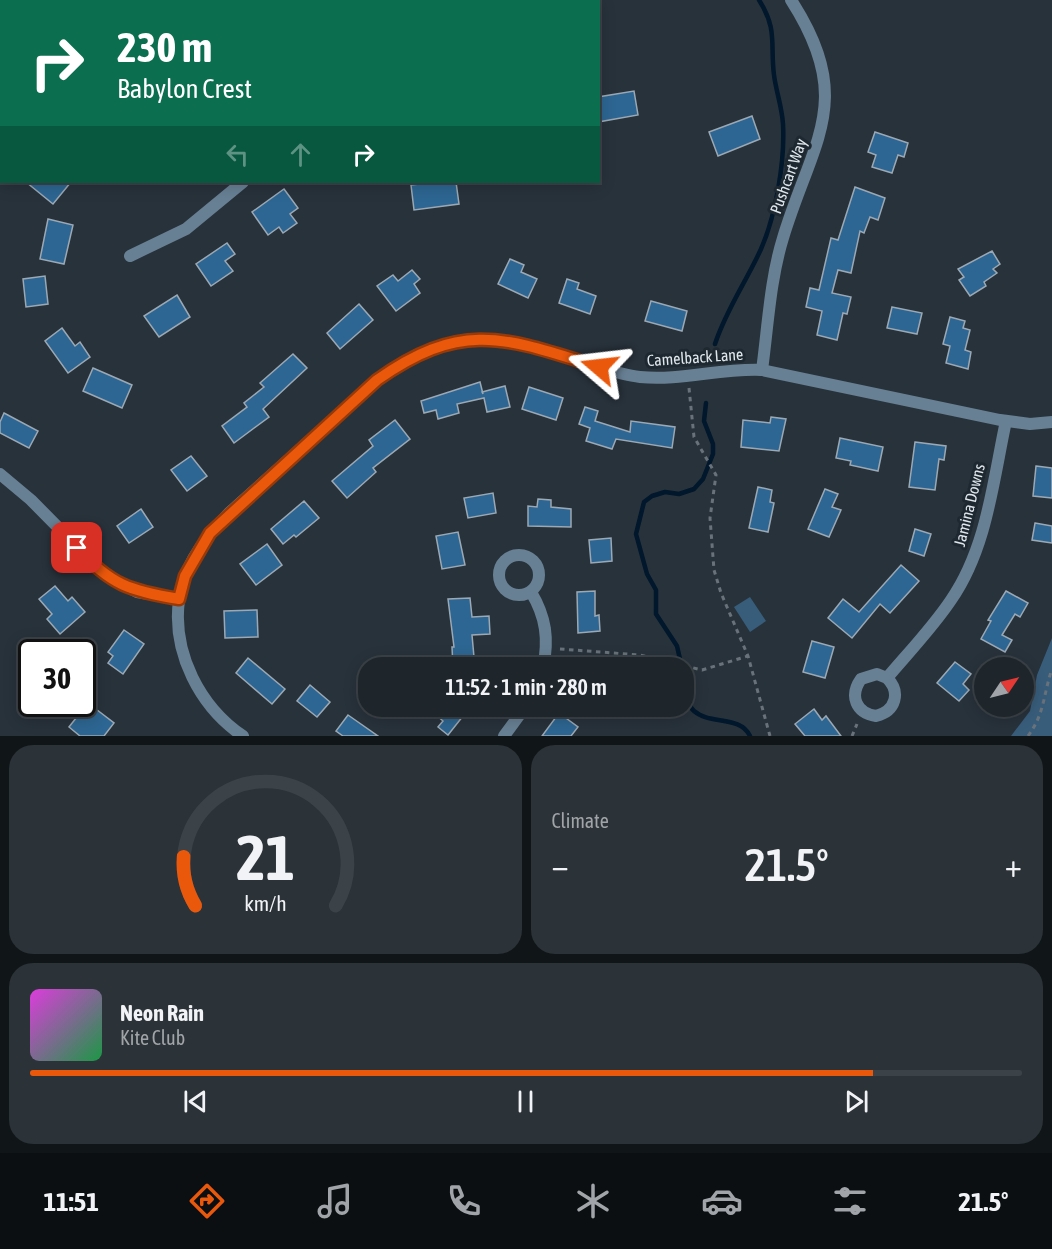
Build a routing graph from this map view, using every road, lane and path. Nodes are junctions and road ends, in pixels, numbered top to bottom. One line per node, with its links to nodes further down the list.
1 (791, 0): 4 (street, Pushcart Way)
2 (242, 183): 3 (street)
3 (130, 256)
4 (762, 370): 5 (street, Camelback Lane); 6 (street, Camelback Lane)
5 (687, 376): 10 (street, Camelback Lane); 12 (path)
6 (1006, 421): 7 (street, Camelback Lane); 15 (street, Jamina Downs)
7 (1052, 422)
8 (0, 474): 10 (street)
9 (531, 592): 11 (street)
10 (179, 599): 17 (street, Camelback Lane)
11 (546, 652): 12 (path); 13 (street)
12 (748, 656): 19 (path)
13 (545, 657)
14 (1052, 669): 20 (path)
15 (887, 678)
16 (518, 717): 18 (street)
17 (243, 736)
18 (504, 736)
19 (770, 736)
20 (1028, 736)

